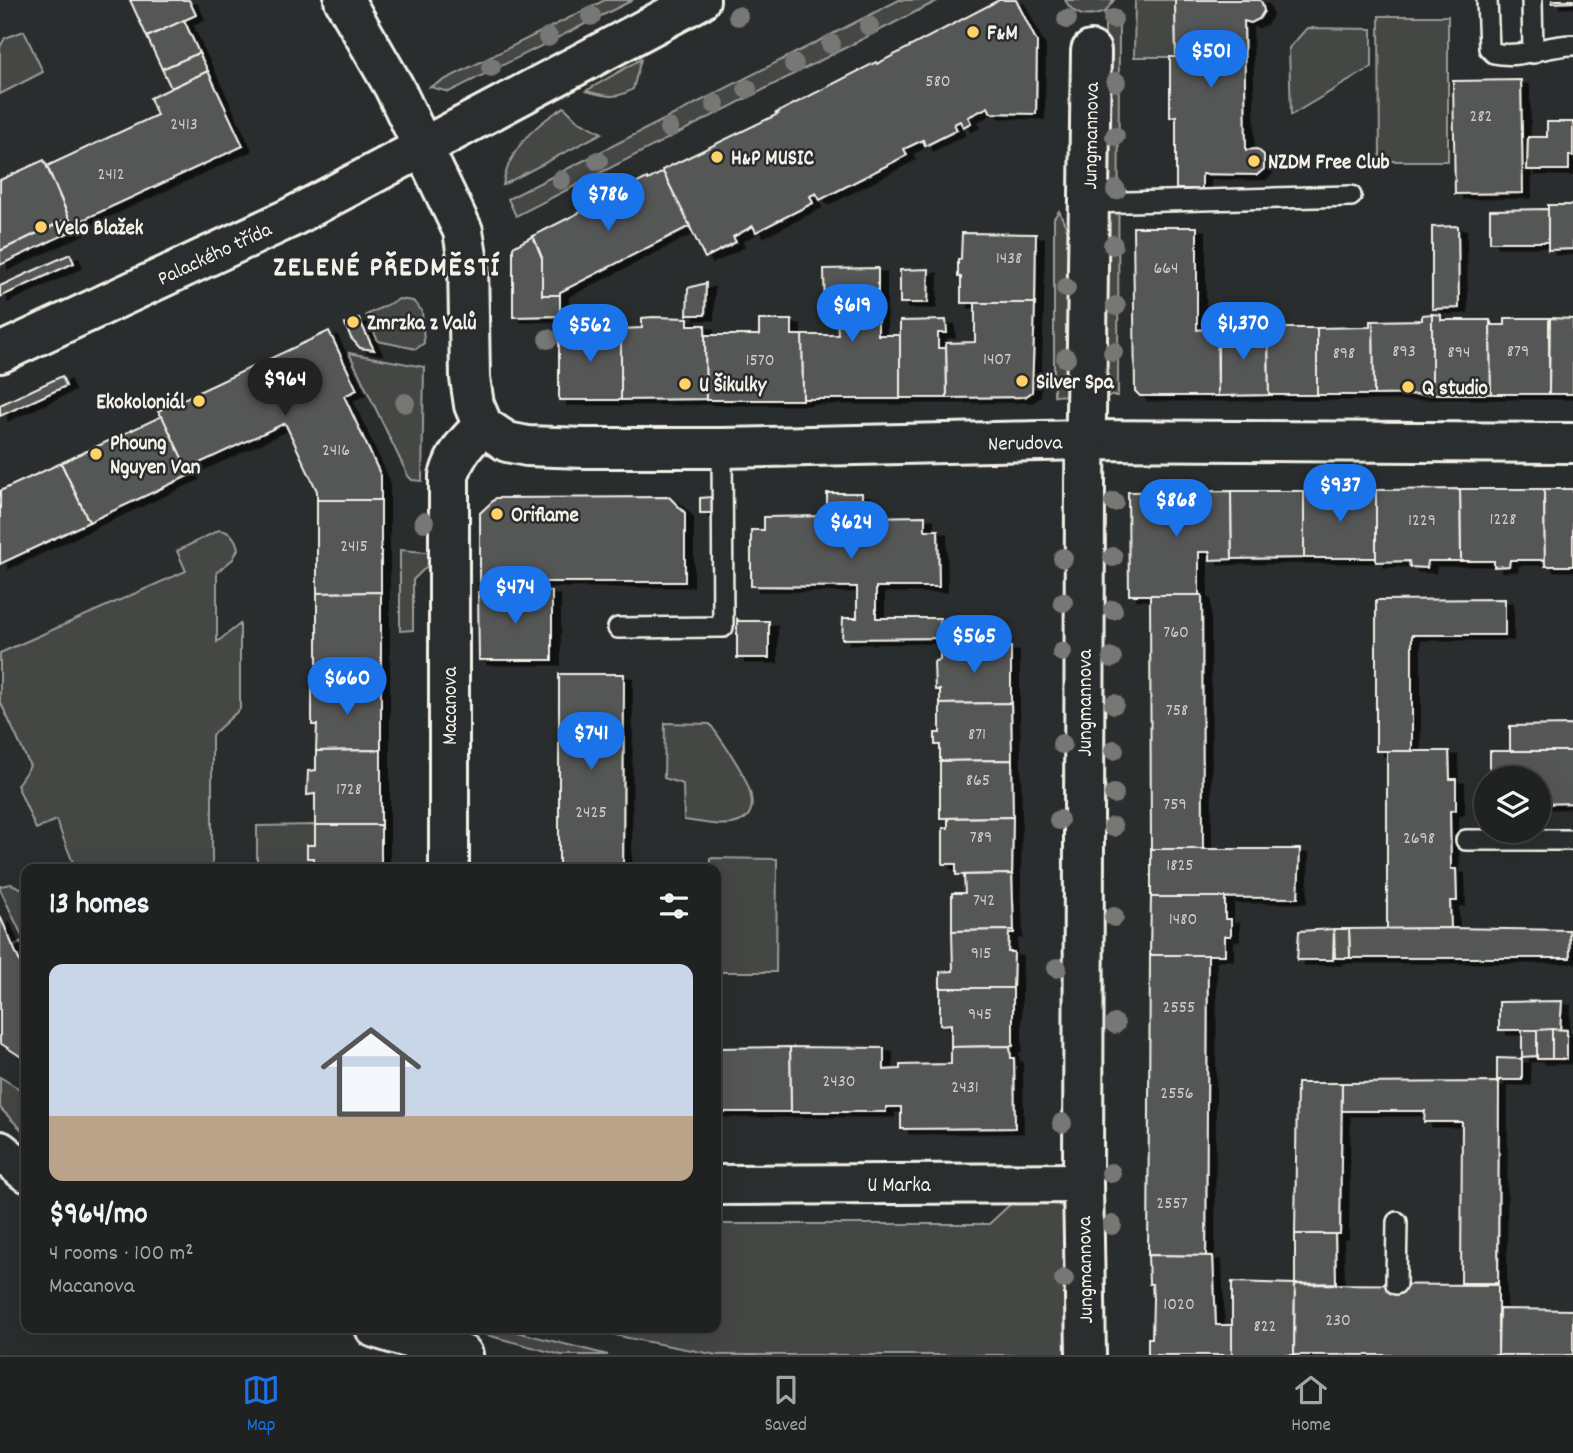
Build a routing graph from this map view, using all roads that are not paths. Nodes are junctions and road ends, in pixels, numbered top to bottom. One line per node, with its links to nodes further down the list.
1 (344, 0): 8 (street)
2 (700, 0): 8 (street, Palackého třída)
3 (1487, 0): 7 (lane)
4 (1532, 0): 7 (lane)
5 (1573, 45): 7 (lane)
6 (1091, 51): 10 (street, Jungmannova)
7 (1533, 53)
8 (424, 146): 11 (street, Palackého třída); 12 (street)
9 (1351, 196): 10 (lane)
10 (1089, 203): 13 (street, Jungmannova)
11 (0, 353)
12 (483, 426): 15 (street, Nerudova); 19 (street, Macanova)
13 (1085, 440): 14 (street, Nerudova); 15 (street, Nerudova); 22 (street, Jungmannova)
14 (1573, 443)
15 (722, 448): 16 (lane)
16 (618, 628)
17 (1573, 840): 18 (lane)
18 (1466, 841)
19 (449, 864)
20 (0, 1151): 21 (street)
21 (21, 1168)
22 (1083, 1183): 23 (street, U Marka); 28 (street, Jungmannova)
23 (721, 1185)
24 (1397, 1222): 25 (lane)
25 (1396, 1284)
26 (392, 1333): 27 (street)
27 (463, 1355)
28 (1086, 1355)

